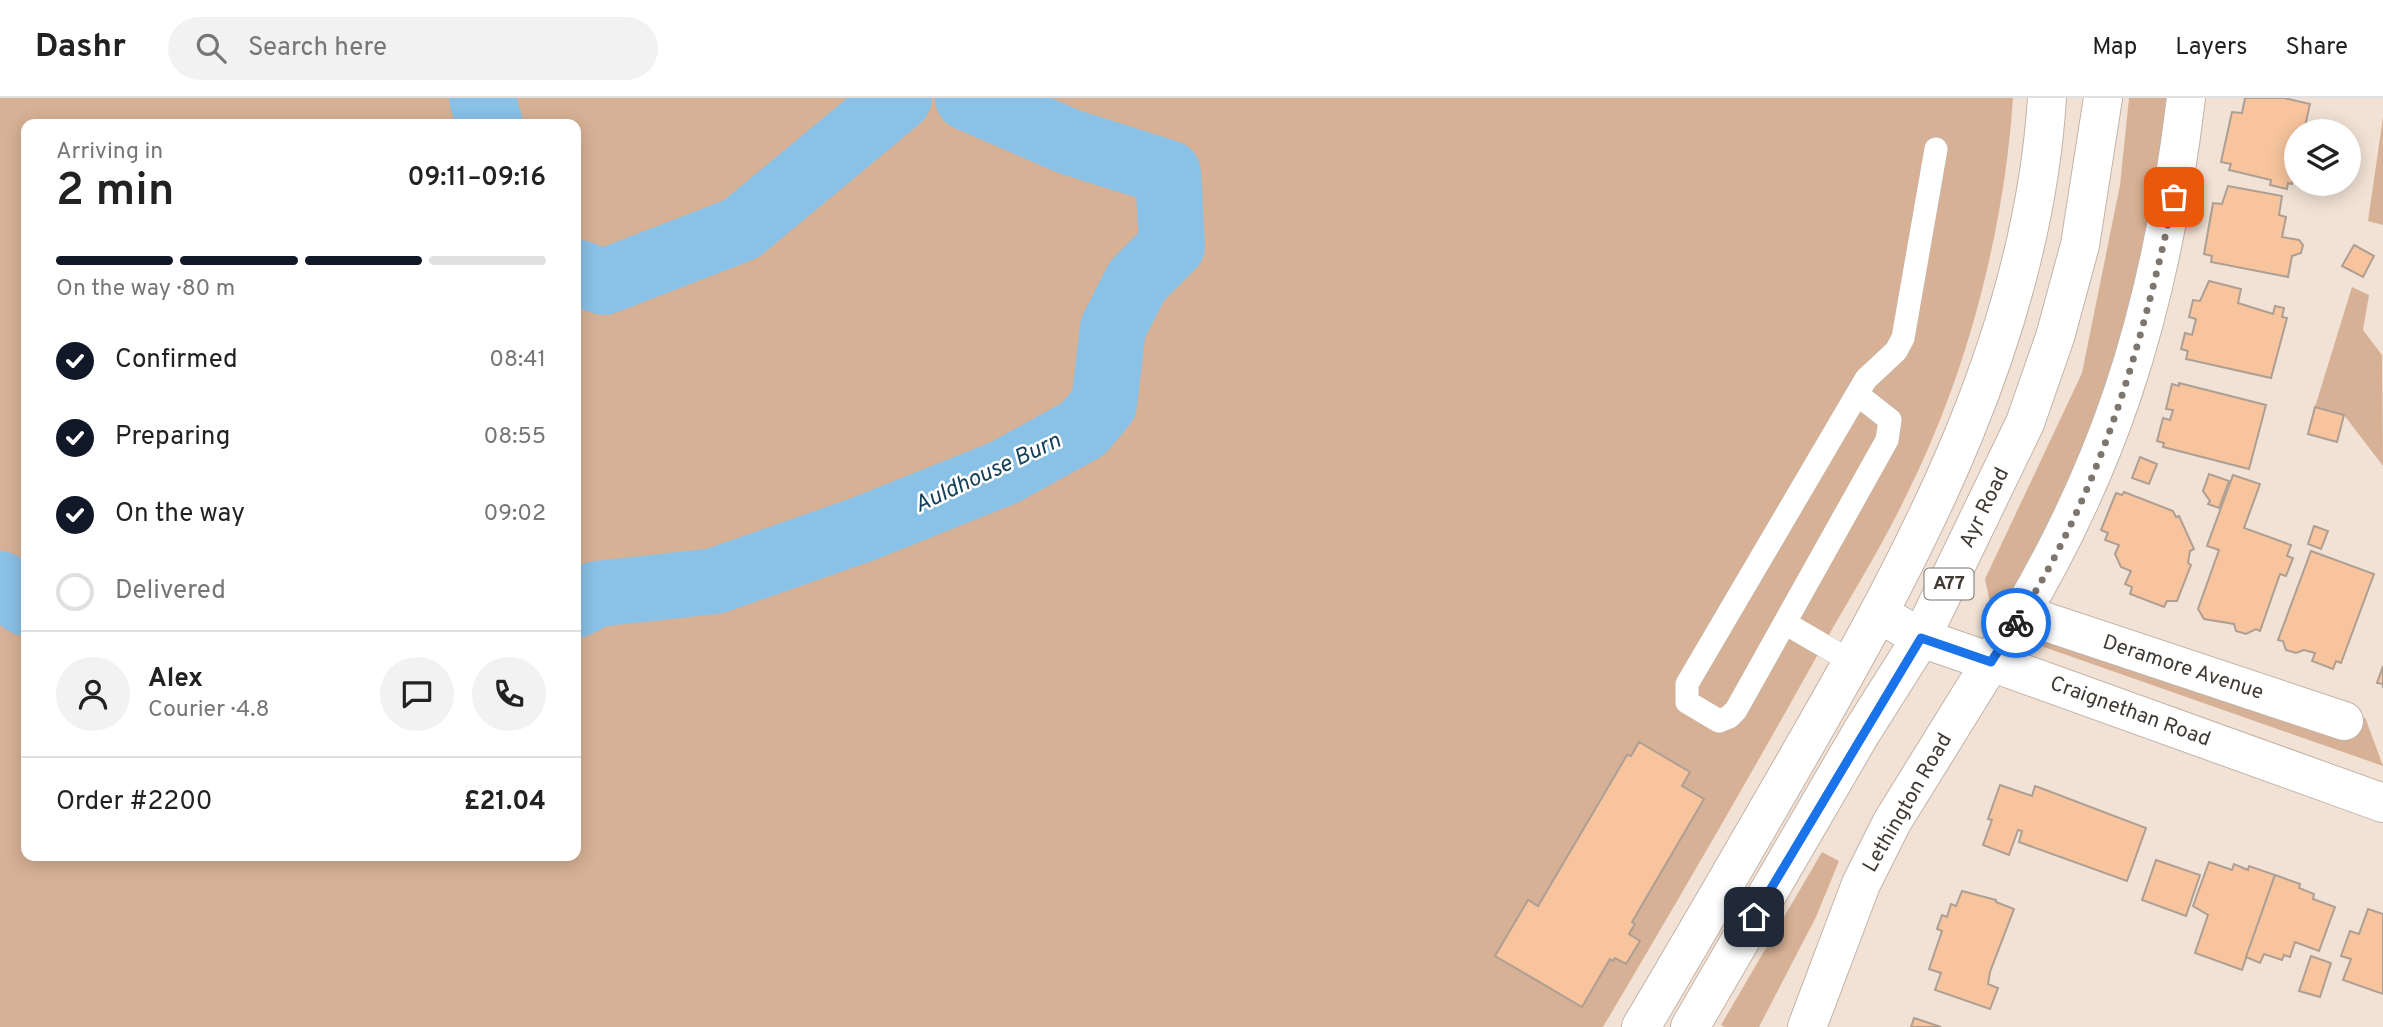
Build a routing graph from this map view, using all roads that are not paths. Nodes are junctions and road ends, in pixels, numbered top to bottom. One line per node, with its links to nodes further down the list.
1 (2048, 98): 6 (main road, A77)
2 (2103, 98): 9 (main road, Ayr Road / A77)
3 (2186, 98): 7 (main road)
4 (1936, 149): 5 (lane)
5 (1857, 394): 8 (lane); 8 (lane)
6 (1880, 614): 9 (main road, Craignethan Road); 10 (main road, A77)
7 (2022, 614): 11 (main road); 12 (main road, Deramore Avenue)
8 (1785, 623): 10 (lane)
9 (1921, 638): 11 (main road, Craignethan Road); 15 (main road, Ayr Road / A77)
10 (1852, 662): 14 (main road, A77)
11 (1991, 662): 13 (main road, Craignethan Road); 16 (main road, Lethington Road)
12 (2344, 721)
13 (2383, 803)
14 (1642, 1027)
15 (1690, 1027)
16 (1807, 1027)

